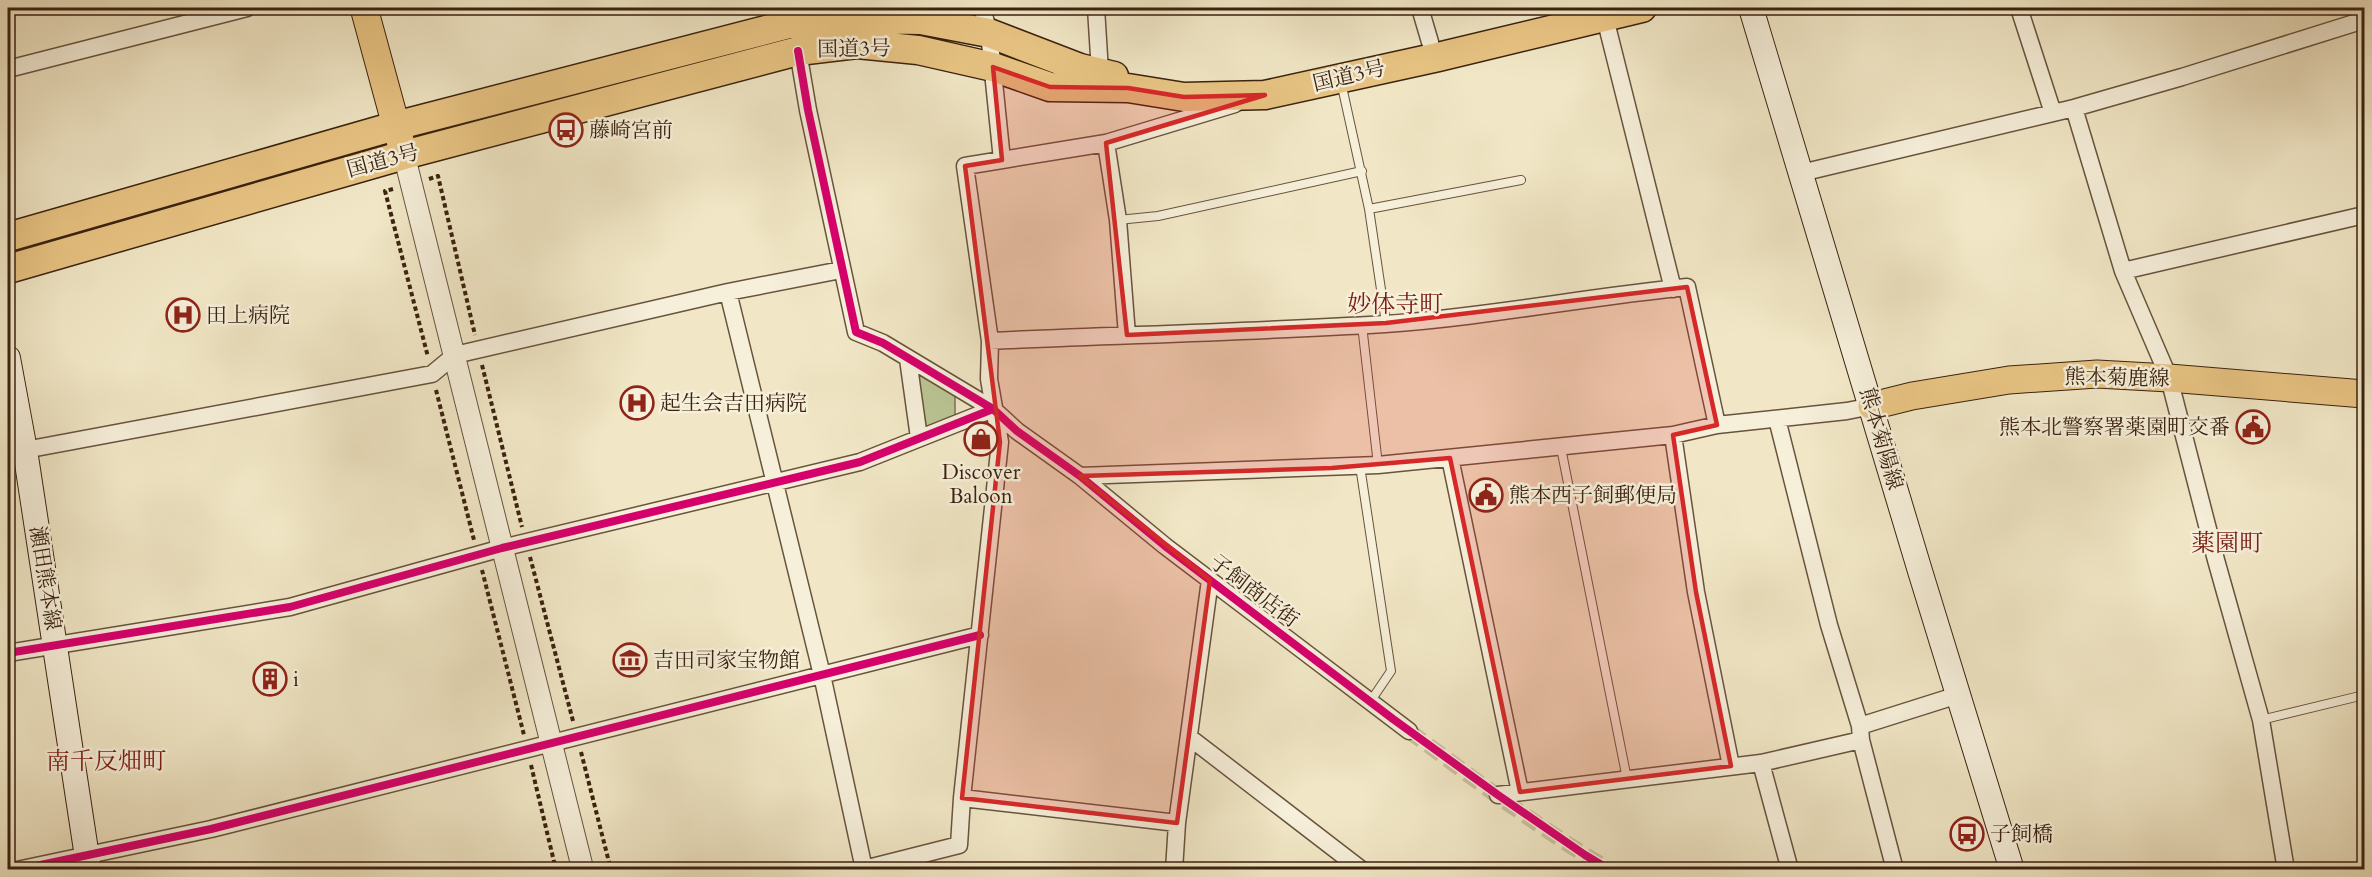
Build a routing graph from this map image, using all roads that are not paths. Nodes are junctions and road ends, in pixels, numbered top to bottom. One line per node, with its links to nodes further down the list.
1 (247, 8): 9 (street)
2 (364, 8): 24 (main road)
3 (1096, 8): 19 (street)
4 (1420, 8): 15 (street)
5 (1568, 8): 15 (highway, 国道3号)
6 (1642, 8): 12 (highway, 国道3号)
7 (1751, 8): 29 (main road, 熊本菊陽線)
8 (2019, 8): 23 (street)
9 (213, 12): 18 (street)
10 (863, 13): 11 (highway, 国道3号); 13 (highway, 国道3号)
11 (787, 16): 24 (highway, 国道3号)
12 (1605, 18): 20 (highway, 国道3号); 38 (street)
13 (985, 20): 17 (street); 19 (highway, 国道3号)
14 (2364, 20): 22 (street)
15 (1430, 42): 19 (highway, 国道3号)
16 (798, 51): 17 (highway, 国道3号); 26 (highway, 国道3号); 36 (street, 子飼商店街)
17 (993, 68): 21 (highway, 国道3号); 27 (street)
18 (8, 69)
19 (1100, 72)
20 (1340, 79): 21 (highway, 国道3号); 28 (lane)
21 (1265, 95): 25 (street)
22 (2074, 108): 23 (street); 37 (street)
23 (2053, 113): 29 (street)
24 (395, 126): 26 (main road); 34 (highway, 国道3号)
25 (1106, 143): 27 (street); 33 (street)
26 (404, 155): 35 (highway, 国道3号); 44 (street)
27 (1002, 160): 43 (street)
28 (1362, 171): 31 (lane); 33 (lane)
29 (1801, 173): 49 (main road, 熊本菊陽線)
30 (1521, 180): 31 (lane)
31 (1369, 209): 40 (lane)
32 (2364, 215): 37 (street)
33 (1118, 220): 42 (street)
34 (8, 237)
35 (8, 269)
36 (842, 270): 39 (street); 46 (street, 子飼商店街)
37 (2123, 271): 47 (street)
38 (1673, 289): 40 (street); 52 (street)
39 (728, 292): 44 (street); 61 (street)
40 (1386, 324): 41 (street)
41 (1362, 325): 42 (street); 58 (lane)
42 (1127, 335): 43 (street)
43 (990, 340): 50 (street)
44 (455, 355): 56 (street); 62 (street)
45 (8, 358): 56 (main road, 瀬田熊本線)
46 (908, 359): 50 (street, 子飼商店街); 54 (street)
47 (2169, 378): 48 (main road, 熊本菊鹿線); 49 (main road, 熊本菊鹿線); 71 (street)
48 (2364, 394)
49 (1872, 406): 51 (street); 68 (main road, 熊本菊陽線)
50 (993, 409): 54 (street); 60 (street, 子飼商店街); 64 (street)
51 (1777, 419): 52 (street); 73 (street)
52 (1717, 425): 53 (street)
53 (1673, 435): 55 (street); 77 (street)
54 (919, 438): 61 (street)
55 (1561, 448): 57 (street); 78 (lane)
56 (25, 450): 65 (main road, 瀬田熊本線)
57 (1450, 458): 58 (street); 79 (street)
58 (1378, 465): 59 (street)
59 (1360, 466): 60 (street); 70 (lane)
60 (1080, 476): 63 (street, 子飼商店街)
61 (775, 482): 62 (street); 67 (street)
62 (502, 548): 65 (street); 75 (street)
63 (1210, 580): 70 (street, 子飼商店街); 74 (street)
64 (980, 635): 67 (street); 81 (street)
65 (56, 645): 66 (street); 83 (main road, 瀬田熊本線)
66 (8, 653)
67 (822, 675): 75 (street); 85 (street)
68 (1958, 695): 73 (street); 91 (main road, 熊本菊陽線)
69 (2364, 695): 71 (lane)
70 (1370, 702): 72 (street, 子飼商店街)
71 (2261, 720): 92 (street)
72 (1409, 731)
73 (1860, 733): 76 (street); 90 (street)
74 (1189, 737): 82 (street); 84 (street)
75 (552, 743): 83 (street); 87 (street)
76 (1761, 764): 77 (street); 89 (street)
77 (1731, 766): 78 (street)
78 (1627, 779): 79 (street)
79 (1520, 792): 80 (street)
80 (1498, 795)
81 (962, 798): 82 (street); 85 (street)
82 (1177, 823): 88 (street)
83 (88, 863): 86 (street)
84 (1352, 866)
85 (862, 869)
86 (17, 870)
87 (583, 870)
88 (1174, 870)
89 (1790, 870)
90 (1895, 870)
91 (2012, 870)
92 (2286, 870)

